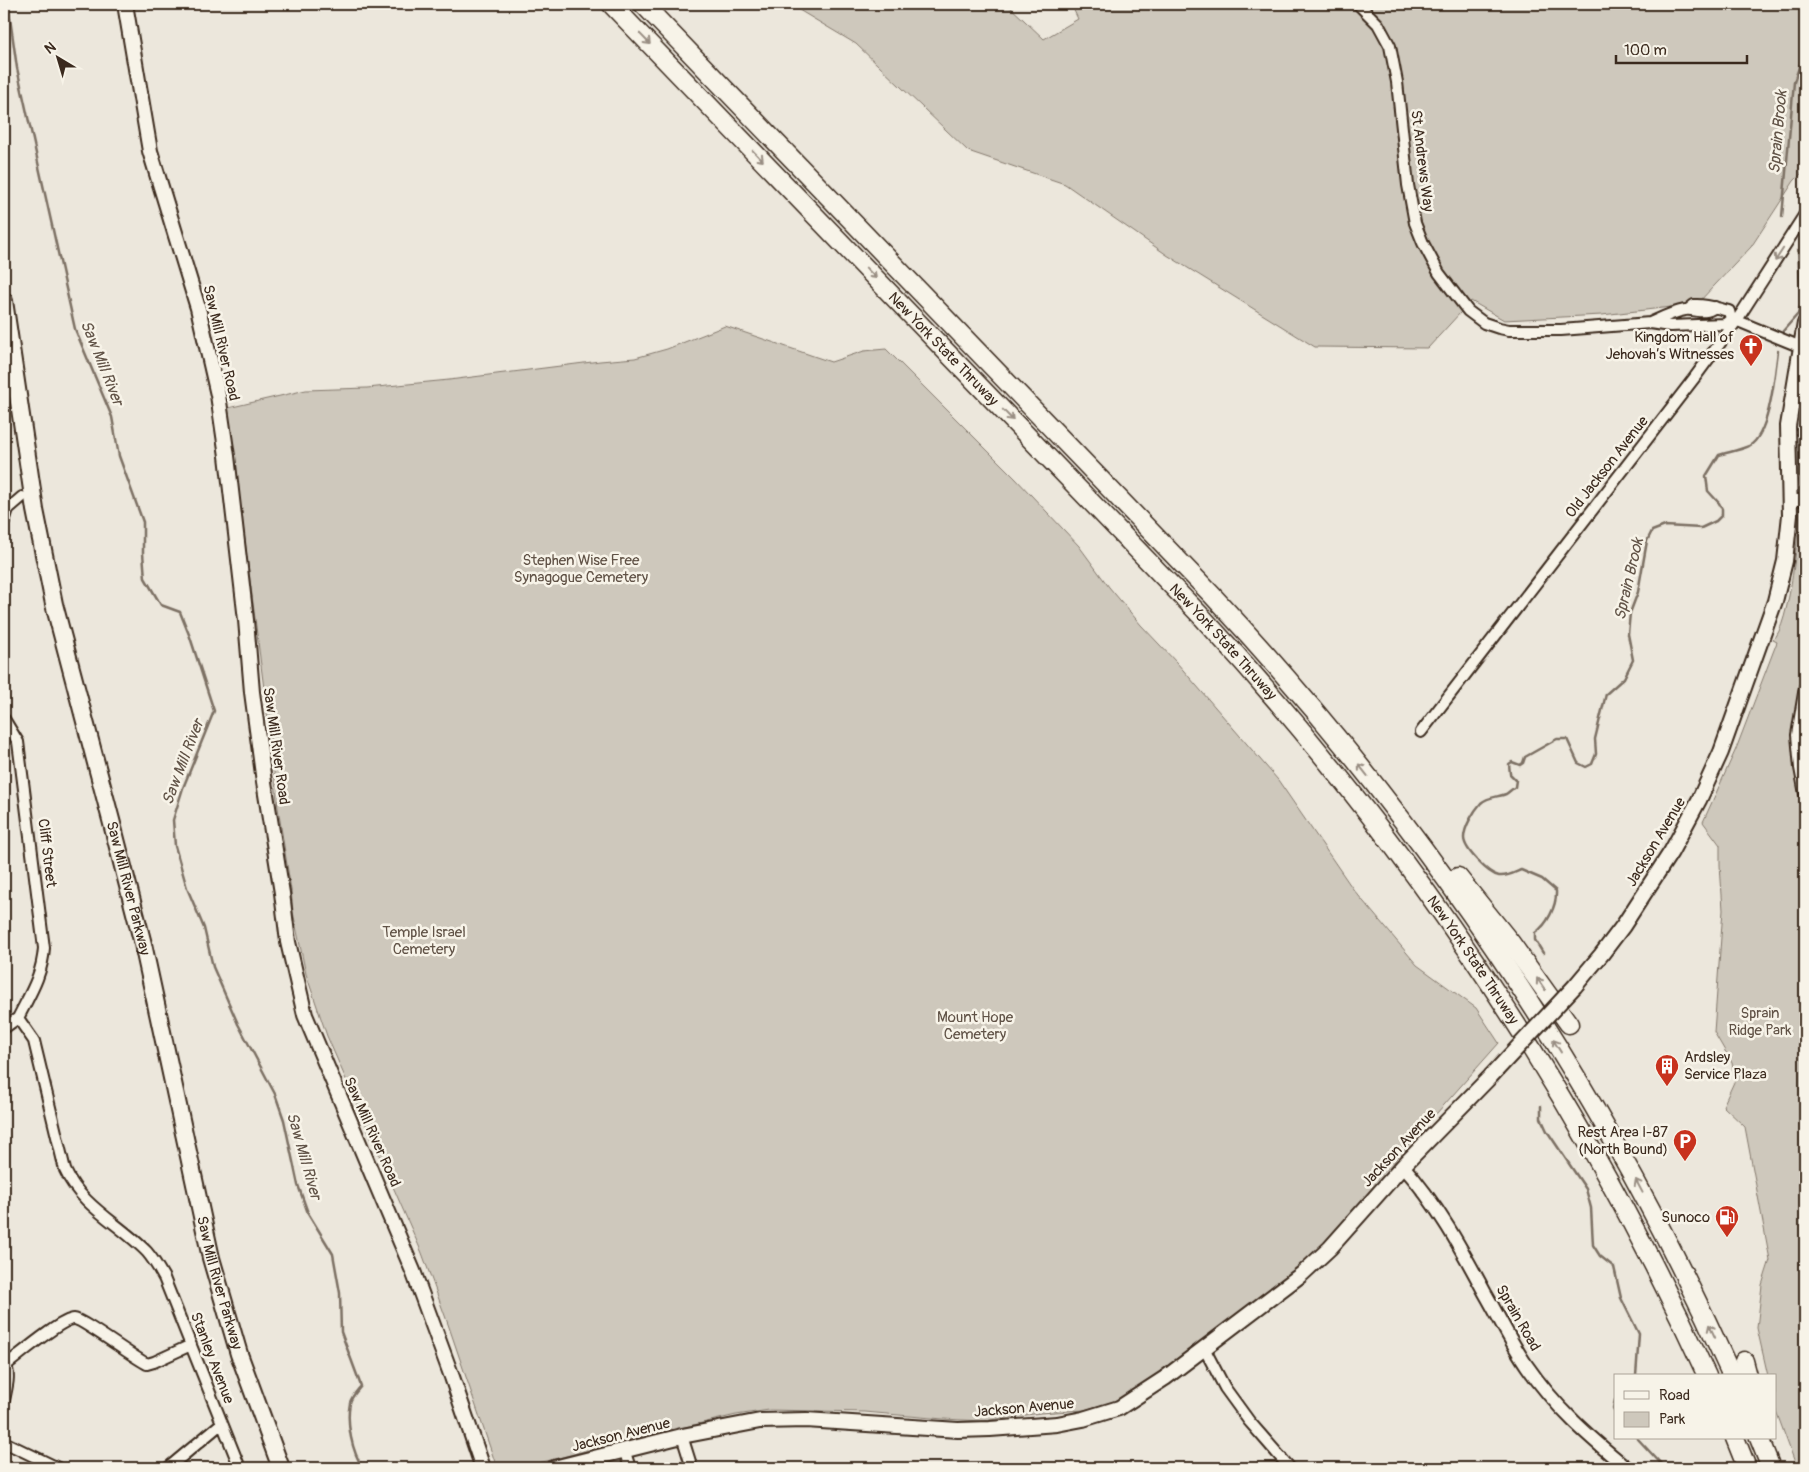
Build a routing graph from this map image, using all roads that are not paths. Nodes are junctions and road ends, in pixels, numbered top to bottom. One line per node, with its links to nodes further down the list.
1 (125, 4): 49 (main road, Saw Mill River Road)
2 (611, 4): 34 (highway, New York State Thruway, one-way to 34)
3 (643, 4): 25 (highway, New York State Thruway, one-way to 3)
4 (1358, 4): 10 (street, St Andrews Way)
5 (1805, 214): 9 (street, Old Jackson Avenue, one-way to 9)
6 (4, 301): 48 (highway, Saw Mill River Parkway)
7 (1689, 309): 8 (street, St Andrews Way); 10 (street, St Andrews Way); 13 (street)
8 (1713, 309): 9 (street); 12 (street)
9 (1734, 320): 12 (street, St Andrews Way); 14 (street); 22 (street, Old Jackson Avenue)
10 (1650, 323): 13 (street, St Andrews Way)
11 (1805, 323): 14 (main road, Jackson Avenue)
12 (1711, 324): 13 (street, St Andrews Way)
13 (1691, 325)
14 (1801, 347): 17 (main road, Jackson Avenue)
15 (4, 373): 16 (highway, Saw Mill River Parkway)
16 (22, 496): 19 (street); 47 (highway, Saw Mill River Parkway)
17 (1791, 500): 18 (street); 30 (main road, Jackson Avenue, bridge)
18 (1805, 500)
19 (4, 522)
20 (1805, 687): 23 (street)
21 (4, 719): 27 (street, Cliff Street)
22 (1422, 732)
23 (1797, 735): 24 (street); 26 (street)
24 (1805, 748)
25 (1378, 789): 28 (highway, one-way to 25); 35 (highway, New York State Thruway, one-way to 25)
26 (1805, 790)
27 (18, 1018): 29 (street); 31 (street, Stanley Avenue)
28 (1569, 1024)
29 (4, 1028)
30 (1403, 1166): 32 (main road, Jackson Avenue); 54 (street, Sprain Road)
31 (191, 1345): 33 (street); 37 (street, Stanley Avenue)
32 (1204, 1348): 38 (main road, Jackson Avenue); 53 (street)
33 (5, 1362): 36 (street)
34 (1706, 1374)
35 (1731, 1374)
36 (4, 1400)
37 (222, 1423): 45 (street); 46 (street, Stanley Avenue)
38 (682, 1436): 43 (main road, Jackson Avenue); 52 (street)
39 (1736, 1440): 55 (highway)
40 (1760, 1440): 56 (highway)
41 (1770, 1440): 57 (highway)
42 (4, 1442): 44 (street)
43 (624, 1449): 50 (main road, Jackson Avenue); 51 (street)
44 (58, 1468)
45 (168, 1468)
46 (240, 1468)
47 (270, 1468)
48 (282, 1468)
49 (483, 1468)
50 (554, 1468)
51 (630, 1468)
52 (692, 1468)
53 (1290, 1468)
54 (1627, 1468)
55 (1747, 1468)
56 (1771, 1468)
57 (1778, 1468)

